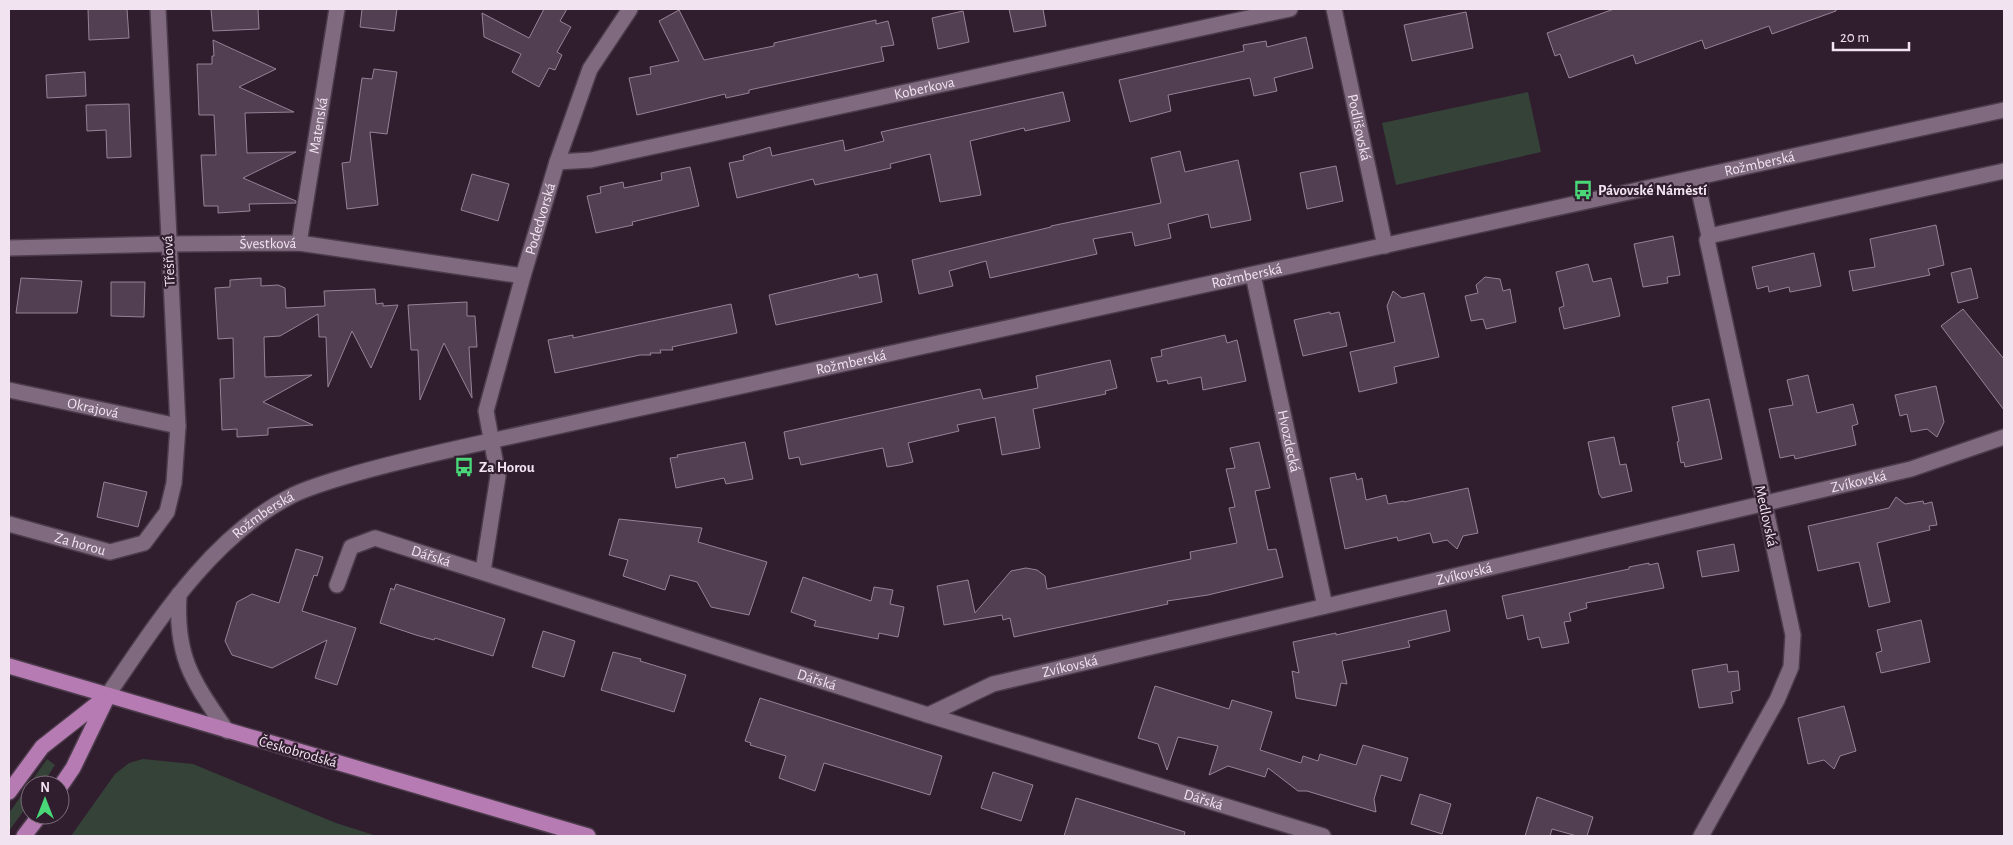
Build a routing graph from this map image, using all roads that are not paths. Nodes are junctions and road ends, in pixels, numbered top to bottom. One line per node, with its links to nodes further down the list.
1 (158, 9): 12 (street, Třešňová)
2 (337, 9): 11 (street, Matenská)
3 (630, 9): 7 (street, Podedvorská)
4 (1290, 9): 7 (street, Koberkova)
5 (1334, 9): 13 (street, Podlišovská)
6 (2004, 110): 9 (street, Rožmberská)
7 (557, 162): 16 (street, Podedvorská)
8 (2004, 171): 10 (street)
9 (1701, 177): 10 (street, Medlovská); 13 (street, Rožmberská)
10 (1709, 236): 21 (street, Medlovská)
11 (299, 243): 12 (street, Švestková); 16 (street, Švestková)
12 (168, 244): 14 (street, Švestková); 18 (street, Třešňová)
13 (1385, 246): 15 (street, Rožmberská)
14 (9, 248)
15 (1253, 275): 20 (street, Rožmberská); 27 (street, Hvozdecká)
16 (523, 276): 20 (street, Podedvorská)
17 (9, 390): 18 (street, Okrajová)
18 (178, 426): 22 (street, Třešňová)
19 (2004, 437): 21 (street, Zvíkovská)
20 (490, 441): 24 (street); 26 (street, Rožmberská)
21 (1763, 504): 27 (street, Zvíkovská); 38 (street, Medlovská)
22 (168, 512): 23 (street, Za horou)
23 (9, 524)
24 (482, 571): 25 (street, Dářská); 30 (street, Dářská)
25 (338, 585)
26 (179, 594): 29 (street, Rožmberská); 31 (street)
27 (1325, 606): 30 (street, Zvíkovská)
28 (9, 666): 29 (main road, Českobrodská)
29 (107, 696): 31 (main road, Českobrodská); 32 (main road); 33 (main road)
30 (928, 715): 37 (street, Dářská)
31 (227, 731): 36 (main road, Českobrodská)
32 (68, 775)
33 (9, 792)
34 (32, 825): 35 (main road)
35 (24, 836)
36 (588, 836)
37 (1323, 836)
38 (1701, 836)

